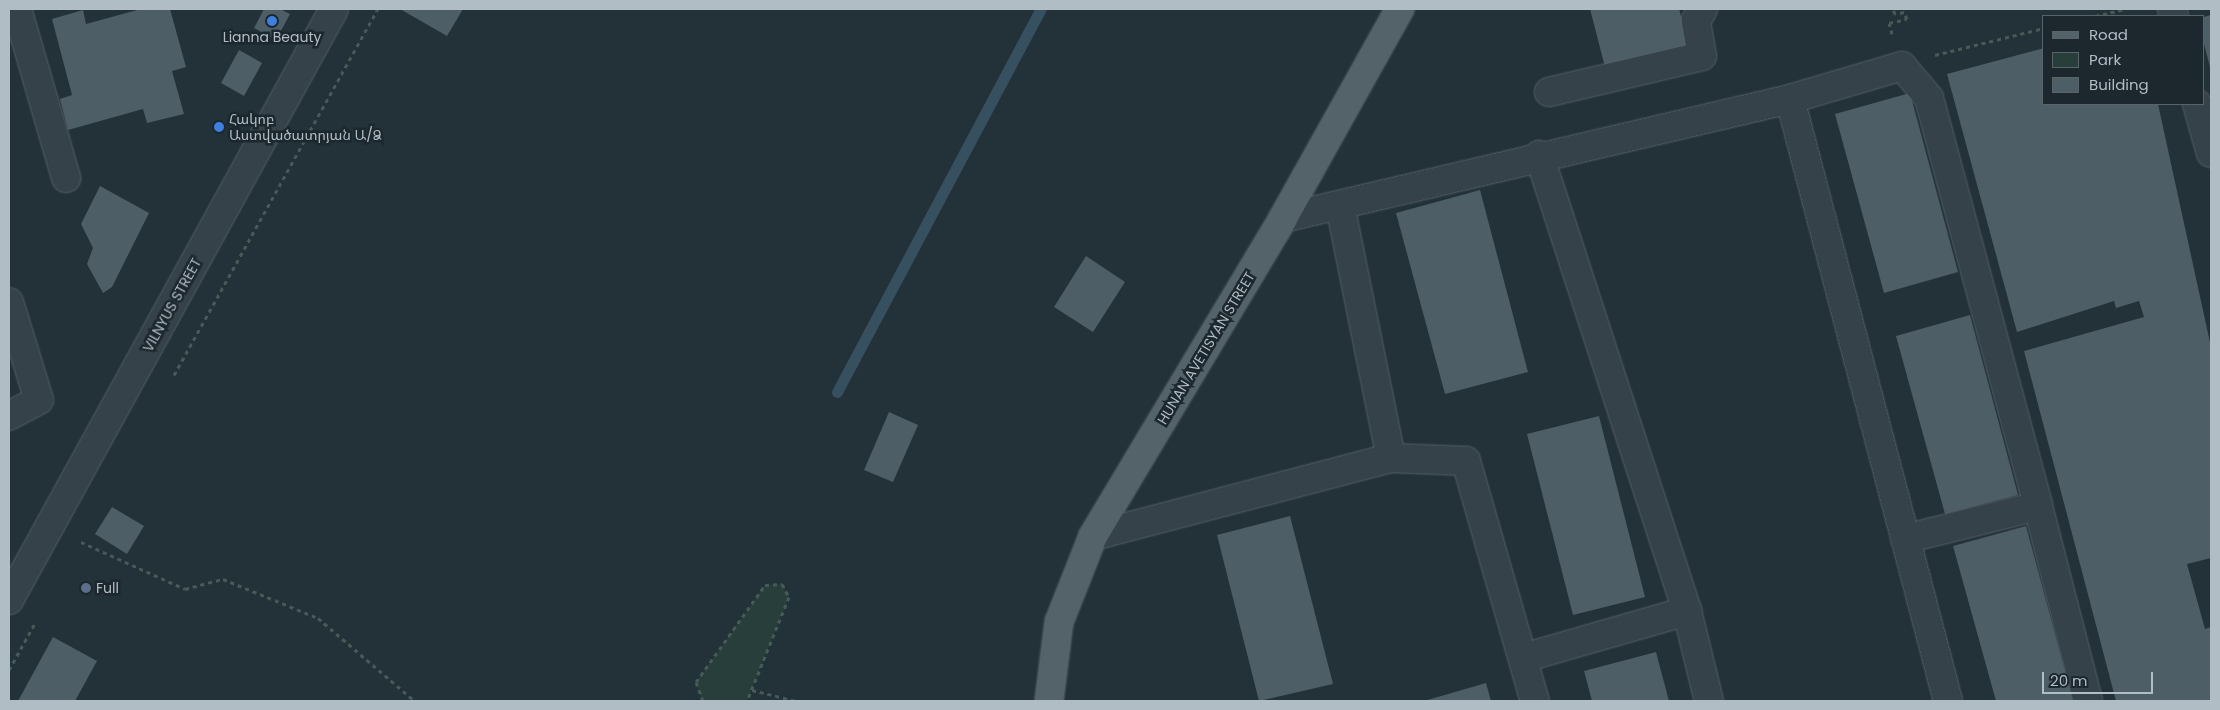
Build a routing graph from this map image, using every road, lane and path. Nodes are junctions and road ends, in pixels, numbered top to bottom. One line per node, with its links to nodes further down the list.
1 (17, 9): 17 (street)
2 (334, 9): 30 (street, VILNYUS STREET)
3 (378, 9): 21 (path)
4 (1400, 9): 19 (main road, HUNAN AVETISYAN STREET)
5 (1703, 9): 12 (street)
6 (1893, 9): 10 (path)
7 (2126, 9): 8 (path)
8 (2099, 15)
9 (2042, 28): 11 (path)
10 (1892, 33)
11 (1938, 54)
12 (1549, 92)
13 (1790, 99): 16 (street); 24 (street); 27 (street)
14 (2197, 105): 15 (street)
15 (2211, 153)
16 (1539, 155): 18 (street); 31 (street)
17 (66, 178)
18 (1340, 205): 19 (street); 23 (street)
19 (1283, 218): 26 (main road, HUNAN AVETISYAN STREET)
20 (9, 302): 22 (street)
21 (172, 379)
22 (9, 416)
23 (1390, 458): 26 (street); 33 (street)
24 (2038, 506): 27 (street); 44 (street)
25 (85, 534): 28 (path)
26 (1094, 536): 40 (main road, HUNAN AVETISYAN STREET)
27 (1905, 539): 43 (street)
28 (81, 542): 29 (path); 36 (path)
29 (76, 551)
30 (9, 600)
31 (1687, 611): 33 (street); 42 (street)
32 (38, 619): 34 (path)
33 (1523, 658): 41 (street)
34 (9, 670)
35 (752, 690): 37 (path); 38 (path); 39 (path)
36 (415, 701)
37 (703, 701)
38 (747, 701)
39 (796, 701)
40 (1048, 701)
41 (1535, 701)
42 (1709, 701)
43 (1948, 701)
44 (2088, 701)

